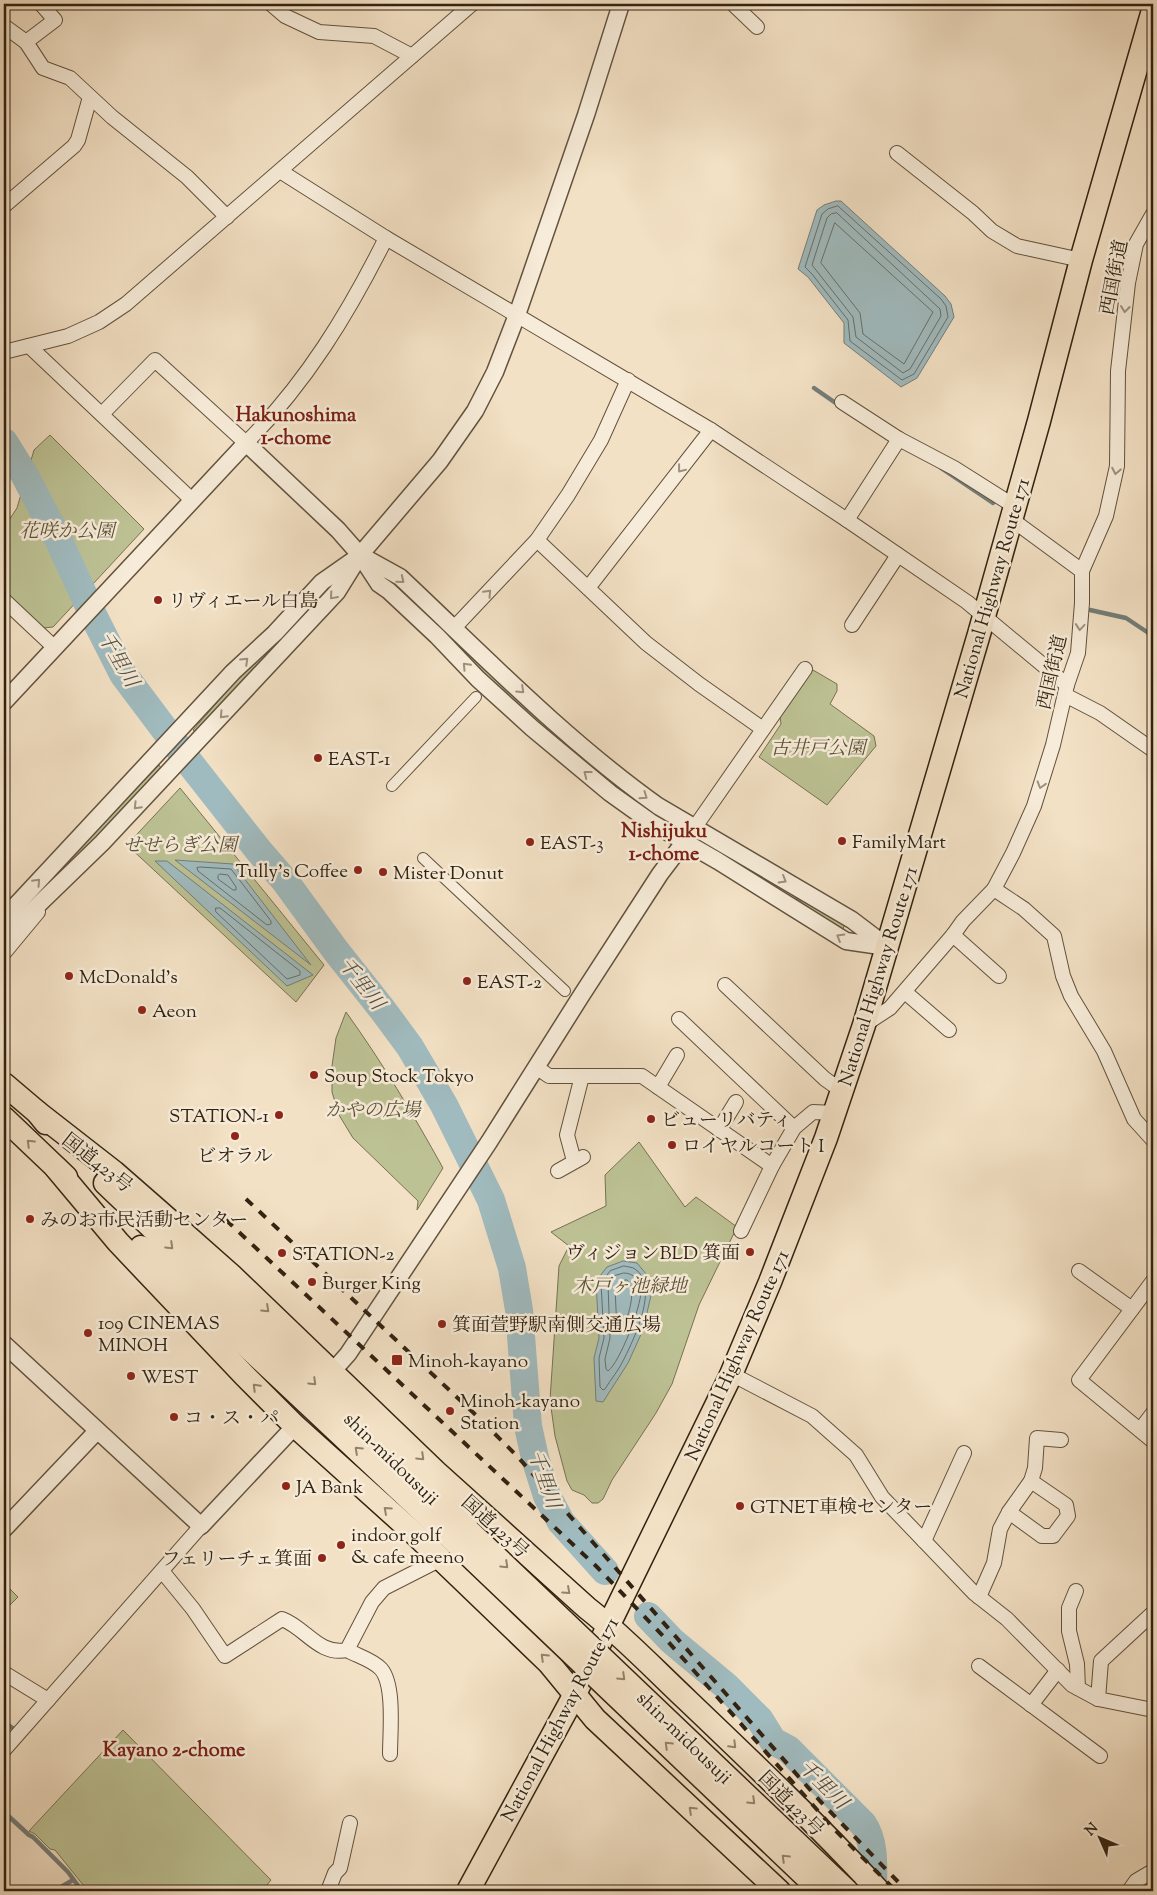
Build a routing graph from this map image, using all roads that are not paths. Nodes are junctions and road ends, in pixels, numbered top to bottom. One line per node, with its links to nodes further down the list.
1 (41, 4): 9 (street)
2 (270, 4): 10 (street)
3 (472, 4): 10 (street)
4 (621, 4): 19 (street)
5 (733, 4): 8 (street)
6 (1153, 10): 18 (highway, National Highway Route 171)
7 (4, 26): 9 (street)
8 (757, 27)
9 (26, 42): 11 (street)
10 (412, 56): 13 (street)
11 (90, 97): 14 (street); 16 (street)
12 (897, 153): 18 (street)
13 (280, 172): 16 (street); 17 (street)
14 (4, 206)
15 (1153, 214): 34 (street, 西国街道, one-way to 34)
16 (226, 217): 20 (street)
17 (386, 238): 19 (street); 27 (street)
18 (1081, 260): 29 (highway, National Highway Route 171)
19 (518, 315): 22 (street); 32 (street)
20 (29, 346): 21 (street); 24 (street)
21 (4, 352)
22 (628, 380): 25 (street); 31 (street)
23 (842, 402): 26 (street)
24 (102, 414): 27 (street); 28 (street)
25 (711, 430): 30 (street); 35 (street, one-way to 35)
26 (899, 439): 29 (street); 30 (street)
27 (246, 443): 28 (street); 32 (street)
28 (192, 500): 40 (street)
29 (1013, 513): 34 (street); 37 (highway, National Highway Route 171)
30 (847, 520): 33 (street)
31 (537, 540): 35 (street); 39 (street, one-way to 31)
32 (360, 555): 39 (street, one-way to 39); 49 (street, one-way to 32); 52 (street, one-way to 52); 53 (street, one-way to 32)
33 (898, 555): 37 (street); 38 (street)
34 (1082, 571): 42 (street, 西国街道, one-way to 42)
35 (588, 588): 45 (street)
36 (4, 600): 40 (street)
37 (984, 616): 42 (street); 56 (highway, National Highway Route 171)
38 (852, 625)
39 (454, 628): 48 (street, one-way to 48)
40 (55, 648): 44 (street)
41 (805, 669): 45 (street)
42 (1066, 690): 46 (street); 51 (street, 西国街道, one-way to 51)
43 (476, 697): 47 (street)
44 (4, 702)
45 (763, 729): 48 (street)
46 (1153, 750)
47 (392, 786)
48 (695, 827): 49 (street); 56 (street, one-way to 56)
49 (684, 841): 56 (street, one-way to 49); 66 (street)
50 (423, 858): 60 (street)
51 (994, 889): 54 (street, 西国街道); 78 (street)
52 (53, 891): 55 (street); 57 (street)
53 (4, 918)
54 (953, 935): 58 (street); 61 (street, 西国街道)
55 (4, 938)
56 (887, 947): 63 (highway, National Highway Route 171)
57 (4, 953)
58 (999, 976)
59 (725, 985): 71 (street)
60 (566, 991)
61 (904, 992): 63 (street, 西国街道); 64 (street)
62 (679, 1019): 76 (street)
63 (864, 1026): 71 (highway, National Highway Route 171)
64 (949, 1030)
65 (677, 1055): 70 (street)
66 (536, 1067): 68 (street); 87 (street)
67 (4, 1071): 73 (street)
68 (582, 1076): 70 (street); 81 (street)
69 (4, 1084): 73 (highway, shin-midousuji)
70 (658, 1087): 77 (street)
71 (842, 1091): 74 (highway, National Highway Route 171)
72 (736, 1102): 77 (street)
73 (37, 1112): 87 (highway, 国道423号, one-way to 87); 101 (highway, shin-midousuji, one-way to 101)
74 (835, 1113): 76 (street); 88 (highway, National Highway Route 171)
75 (4, 1118): 80 (highway, shin-midousuji, one-way to 75)
76 (794, 1128): 79 (street)
77 (719, 1130): 79 (street)
78 (1153, 1140)
79 (772, 1166): 82 (street)
80 (56, 1168): 90 (highway, 国道423号, one-way to 80); 101 (highway, shin-midousuji, one-way to 80)
81 (558, 1171)
82 (741, 1231)
83 (1079, 1271): 85 (street)
84 (1153, 1281): 85 (street)
85 (1132, 1309): 91 (street)
86 (4, 1344): 92 (street)
87 (332, 1372): 106 (highway, 国道423号, one-way to 106)
88 (730, 1377): 100 (street); 106 (highway, National Highway Route 171)
89 (1153, 1412): 91 (street)
90 (295, 1426): 98 (street); 101 (highway, 国道423号, one-way to 90)
91 (1140, 1430): 94 (street)
92 (97, 1431): 98 (street); 99 (street)
93 (1061, 1440): 96 (street)
94 (1153, 1441)
95 (964, 1453): 100 (street)
96 (1031, 1481): 97 (street); 97 (street)
97 (1009, 1512): 104 (street)
98 (201, 1526): 102 (street)
99 (4, 1529)
100 (924, 1541): 104 (street)
101 (456, 1545): 107 (street); 112 (highway, 国道423号, one-way to 101); 125 (highway, shin-midousuji, one-way to 101, bridge); 126 (highway, shin-midousuji, one-way to 126, bridge)
102 (162, 1571): 107 (street); 114 (street)
103 (1076, 1591): 111 (street)
104 (979, 1597): 109 (street)
105 (1153, 1613): 113 (street)
106 (610, 1626): 112 (highway, National Highway Route 171); 127 (highway, 国道423号, one-way to 127)
107 (347, 1650): 118 (street)
108 (979, 1666): 115 (street)
109 (1058, 1670): 111 (street); 115 (street)
110 (4, 1673): 114 (street)
111 (1078, 1688): 113 (street)
112 (575, 1694): 123 (highway, National Highway Route 171); 124 (highway, 国道423号, one-way to 112)
113 (1098, 1699): 116 (street)
114 (48, 1700): 117 (street)
115 (1031, 1705): 119 (street)
116 (1153, 1710)
117 (4, 1750)
118 (390, 1754)
119 (1100, 1756)
120 (350, 1823): 122 (street)
121 (1153, 1871): 128 (street)
122 (328, 1891)
123 (468, 1891)
124 (779, 1891)
125 (821, 1891)
126 (847, 1891)
127 (879, 1891)
128 (1129, 1891)

